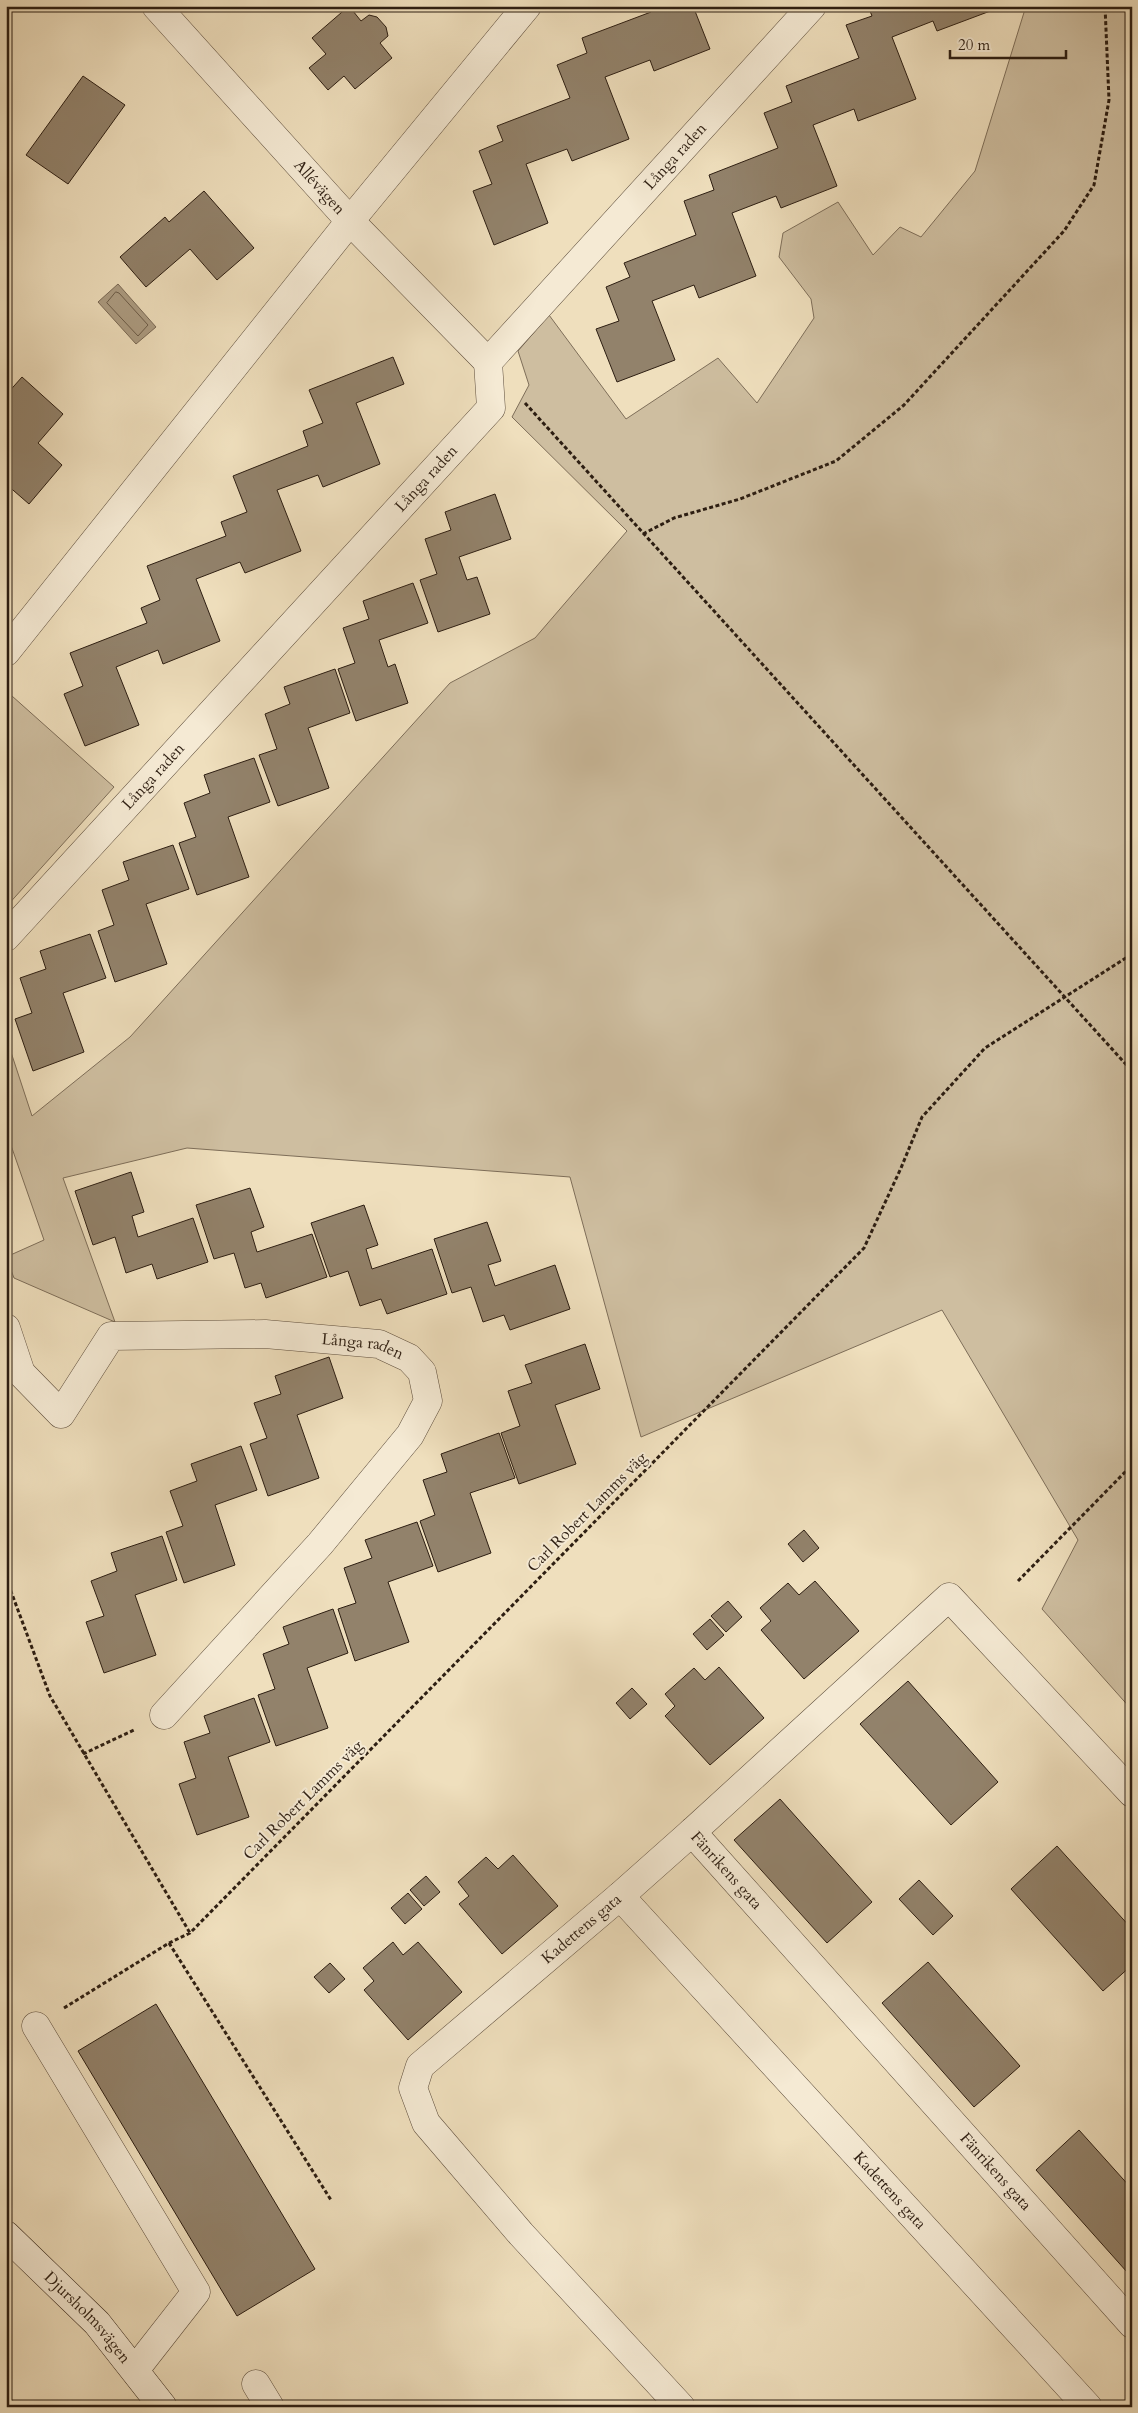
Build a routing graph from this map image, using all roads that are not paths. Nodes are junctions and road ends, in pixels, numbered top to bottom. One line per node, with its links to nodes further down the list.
1 (156, 6): 4 (street, Allévägen)
2 (527, 6): 4 (street)
3 (812, 6): 5 (street, Långa raden)
4 (350, 221): 5 (street, Allévägen); 6 (street)
5 (488, 362): 7 (street, Långa raden)
6 (6, 652)
7 (6, 937)
8 (6, 1328): 9 (street, Långa raden)
9 (164, 1715)
10 (1132, 1794): 11 (street, Fänrikens gata)
11 (692, 1832): 12 (street); 15 (street, Fänrikens gata)
12 (620, 1896): 20 (street, Kadettens gata); 21 (street, Kadettens gata)
13 (36, 2026): 16 (street)
14 (6, 2235): 16 (street, Djursholmsvägen)
15 (1132, 2324)
16 (135, 2370): 18 (street, Djursholmsvägen)
17 (256, 2384): 19 (street)
18 (163, 2407)
19 (270, 2407)
20 (681, 2407)
21 (1088, 2407)

